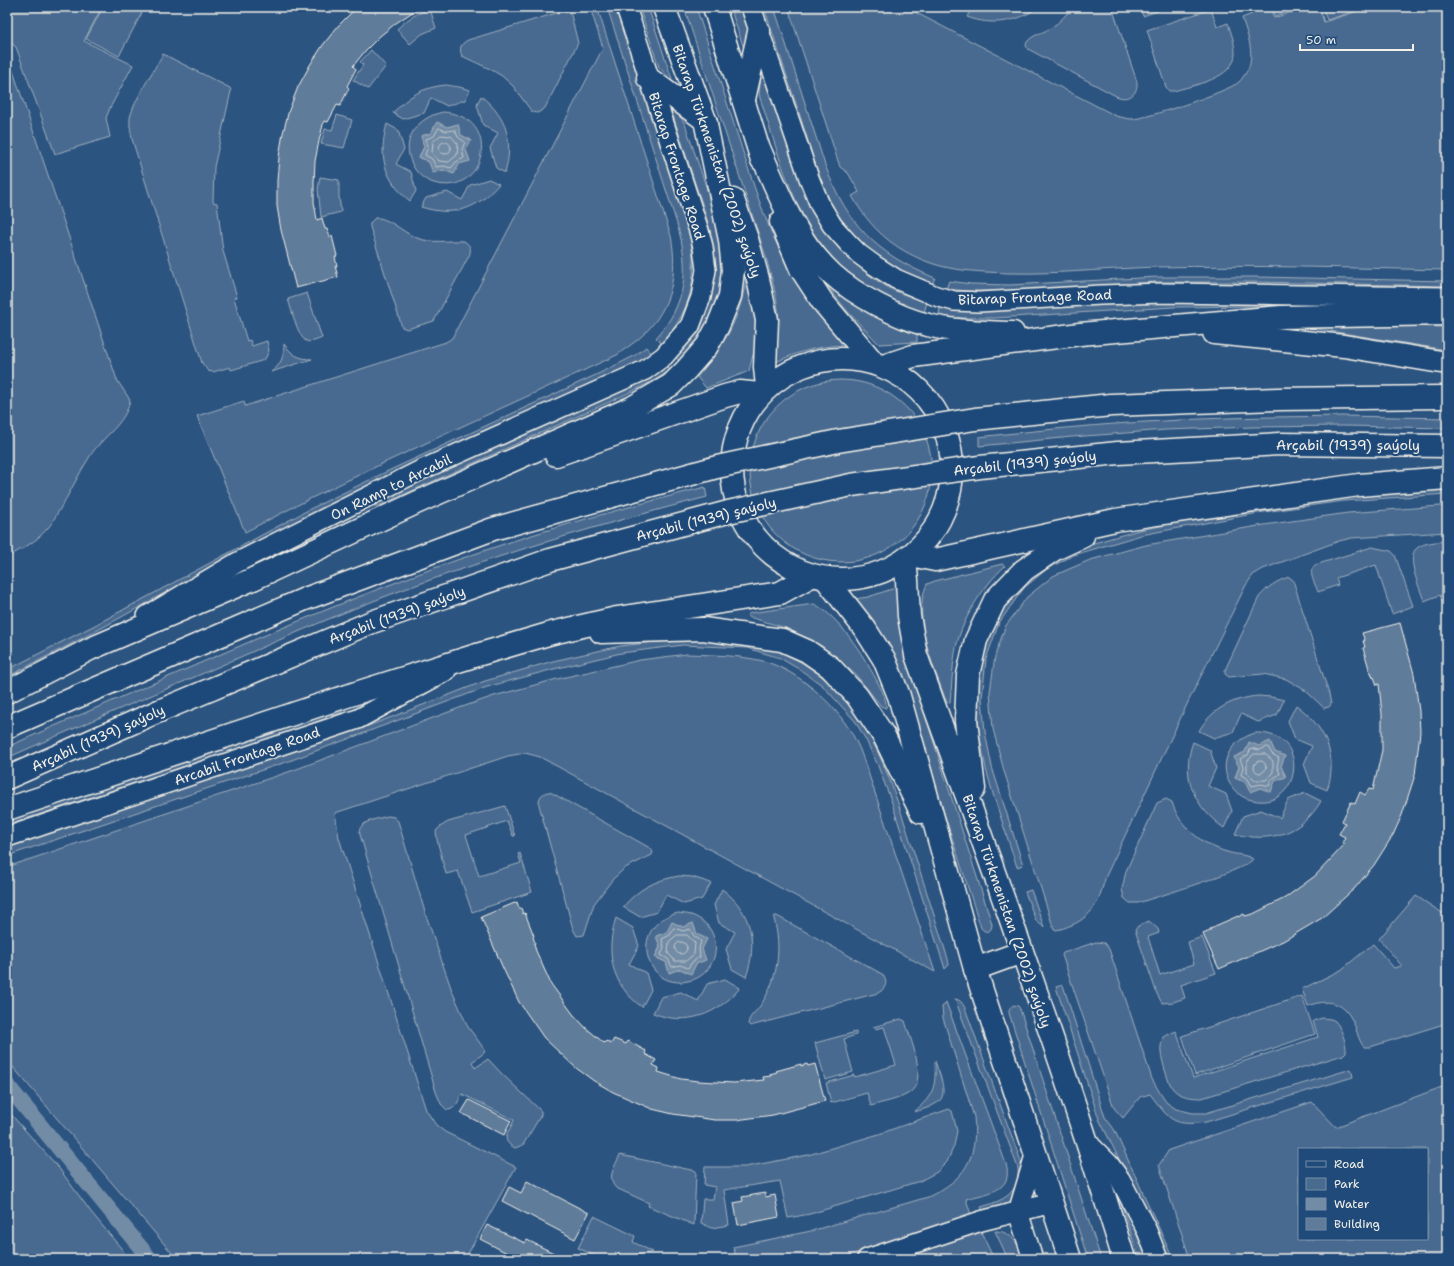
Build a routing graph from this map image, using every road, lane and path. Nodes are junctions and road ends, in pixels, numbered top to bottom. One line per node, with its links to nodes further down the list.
1 (626, 7): 6 (street, Bitarap Frontage Road)
2 (664, 7): 8 (main road, Bitarap Türkmenistan (2002) şaýoly)
3 (714, 7): 7 (main road)
4 (751, 7): 5 (street, Bitarap Frontage Road)
5 (759, 32): 7 (main road); 10 (street, Bitarap Frontage Road)
6 (648, 78): 8 (main road); 12 (street, Bitarap Frontage Road)
7 (744, 100): 9 (main road)
8 (705, 120): 17 (main road, Bitarap Türkmenistan (2002) şaýoly); 21 (main road)
9 (758, 146): 14 (main road); 16 (main road)
10 (1447, 297)
11 (1447, 314): 13 (main road)
12 (690, 326): 26 (street, On Ramp to Arcabil)
13 (1153, 328): 14 (main road); 15 (main road)
14 (1080, 334): 16 (main road)
15 (1447, 363)
16 (879, 364): 17 (main road); 23 (main road)
17 (764, 391): 21 (main road); 24 (main road)
18 (1445, 398): 29 (main road, bridge)
19 (1447, 446): 30 (main road, Arçabil (1939) şaýoly, bridge)
20 (1447, 478): 22 (main road)
21 (418, 502): 26 (main road)
22 (1115, 520): 23 (main road); 33 (main road)
23 (908, 558): 24 (main road); 33 (main road, Bitarap Türkmenistan (2002) şaýoly)
24 (819, 577): 25 (main road); 34 (main road)
25 (552, 633): 27 (main road); 34 (main road)
26 (90, 649): 28 (main road)
27 (477, 655): 31 (main road); 32 (street, Arcabil Frontage Road)
28 (7, 692)
29 (7, 727)
30 (7, 778)
31 (7, 809)
32 (7, 837)
33 (992, 868): 35 (main road, Bitarap Türkmenistan (2002) şaýoly)
34 (950, 879): 36 (main road)
35 (1022, 952): 36 (main road); 37 (main road, Bitarap Türkmenistan (2002) şaýoly)
36 (975, 969): 38 (main road)
37 (1087, 1142): 44 (main road, Bitarap Türkmenistan (2002) şaýoly); 45 (street)
38 (1036, 1152): 39 (main road); 40 (street)
39 (1052, 1203): 40 (street); 43 (main road)
40 (1018, 1212): 41 (street); 42 (street)
41 (867, 1259)
42 (1033, 1259)
43 (1070, 1259)
44 (1124, 1259)
45 (1158, 1259)

